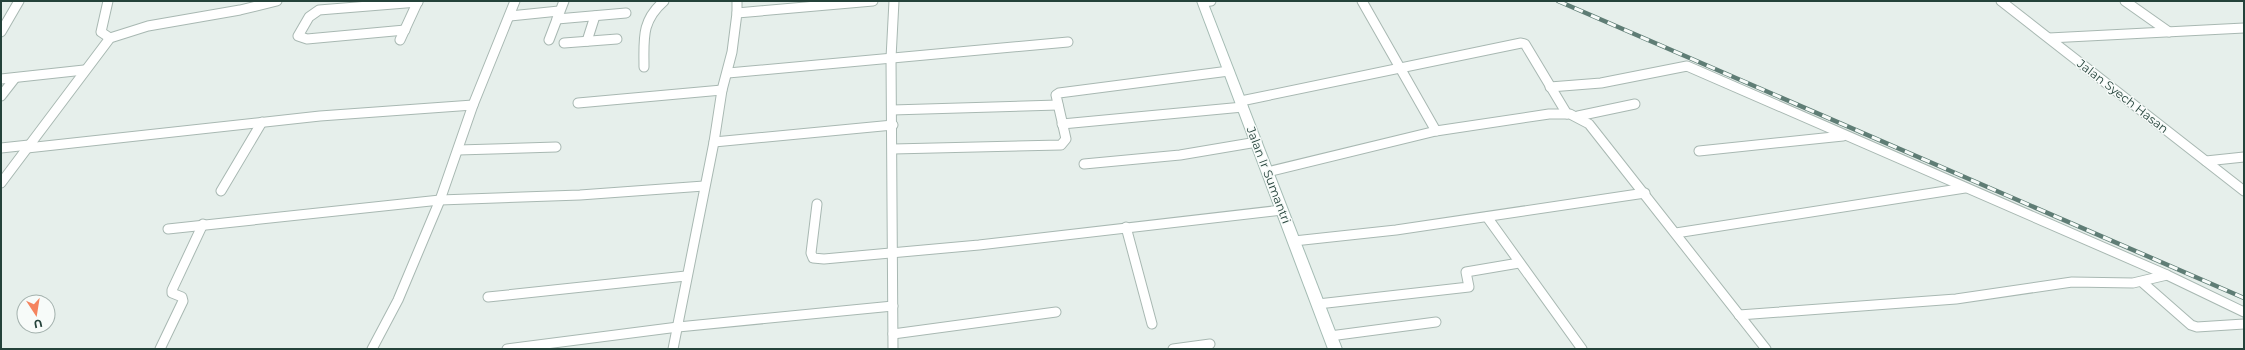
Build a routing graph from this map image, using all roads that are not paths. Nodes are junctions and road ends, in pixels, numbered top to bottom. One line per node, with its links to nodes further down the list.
1 (19, 1): 22 (street)
2 (108, 1): 24 (street)
3 (277, 1): 24 (street)
4 (418, 1): 21 (street); 21 (street)
5 (515, 1): 18 (street)
6 (564, 1): 17 (street)
7 (664, 1): 33 (street)
8 (737, 1): 16 (street)
9 (873, 1): 16 (street)
10 (894, 1): 32 (street)
11 (1205, 1): 36 (main road, Jalan Ir Sumantri)
12 (1362, 1): 34 (street)
13 (2001, 1): 25 (street, Jalan Syech Hasan)
14 (2125, 1): 23 (street)
15 (626, 13): 19 (street)
16 (737, 13): 37 (street)
17 (558, 15): 18 (street); 19 (street); 28 (street)
18 (510, 16): 46 (street)
19 (595, 16): 29 (street)
20 (2244, 28): 23 (street)
21 (405, 30): 27 (street)
22 (1, 32)
23 (2169, 32): 25 (street)
24 (110, 38): 35 (street)
25 (2049, 38): 65 (street, Jalan Syech Hasan)
26 (617, 39): 29 (street)
27 (400, 40)
28 (549, 40)
29 (587, 41): 31 (street)
30 (1068, 42): 32 (street)
31 (564, 43)
32 (891, 58): 37 (street); 48 (street)
33 (644, 67)
34 (1402, 69): 40 (street); 44 (street); 54 (street)
35 (84, 70): 38 (street); 58 (street)
36 (1229, 71): 44 (main road, Jalan Ir Sumantri); 47 (street)
37 (728, 73): 41 (street)
38 (15, 78): 39 (street); 42 (street)
39 (1, 79)
40 (1550, 88): 49 (street); 55 (street)
41 (722, 90): 43 (street); 56 (street)
42 (1, 96)
43 (578, 104)
44 (1242, 104): 52 (street); 57 (main road, Jalan Ir Sumantri)
45 (1635, 104): 50 (street)
46 (473, 105): 51 (street); 62 (street)
47 (1058, 105): 48 (street); 52 (street)
48 (892, 110): 53 (street)
49 (1567, 114): 50 (street); 54 (street)
50 (1578, 116): 73 (street)
51 (262, 122): 58 (street); 71 (street)
52 (1062, 124): 61 (street)
53 (893, 125): 56 (street); 61 (street)
54 (1436, 132): 67 (street)
55 (1844, 136): 63 (street); 70 (street)
56 (714, 142): 69 (street)
57 (1257, 142): 66 (street); 67 (main road, Jalan Ir Sumantri)
58 (28, 147): 60 (street); 68 (street)
59 (556, 147): 62 (street)
60 (1, 148)
61 (893, 149): 83 (street)
62 (458, 150): 74 (street)
63 (1699, 151)
64 (2244, 157): 65 (street)
65 (2206, 161): 72 (street, Jalan Syech Hasan)
66 (1084, 164)
67 (1267, 172): 76 (main road, Jalan Ir Sumantri)
68 (1, 183)
69 (704, 186): 74 (street); 86 (street)
70 (1965, 188): 81 (street); 85 (street)
71 (221, 191)
72 (2244, 191)
73 (1645, 193): 77 (street); 81 (street)
74 (440, 200): 78 (street); 102 (street)
75 (817, 204): 83 (street)
76 (1282, 210): 79 (street); 82 (main road, Jalan Ir Sumantri)
77 (1486, 217): 82 (street); 84 (street)
78 (204, 224): 80 (street); 101 (street)
79 (1126, 227): 83 (street); 95 (street)
80 (168, 229)
81 (1676, 233): 93 (street)
82 (1294, 240): 89 (main road, Jalan Ir Sumantri)
83 (893, 254): 90 (street)
84 (1519, 263): 89 (street); 108 (street)
85 (2167, 275): 87 (street); 92 (street)
86 (686, 276): 88 (street); 97 (street)
87 (2142, 282): 93 (street); 96 (street)
88 (488, 297)
89 (1318, 304): 99 (main road, Jalan Ir Sumantri)
90 (893, 306): 97 (street); 98 (street)
91 (1056, 312): 98 (street)
92 (2244, 312)
93 (1739, 315): 109 (street)
94 (1436, 322): 99 (street)
95 (1152, 324)
96 (2244, 324)
97 (678, 327): 103 (street); 104 (street)
98 (893, 334): 105 (street)
99 (1330, 336): 107 (main road, Jalan Ir Sumantri)
100 (1210, 344): 106 (street)
101 (160, 349)
102 (372, 349)
103 (507, 349)
104 (673, 349)
105 (893, 349)
106 (1173, 349)
107 (1335, 349)
108 (1582, 349)
109 (1766, 349)

